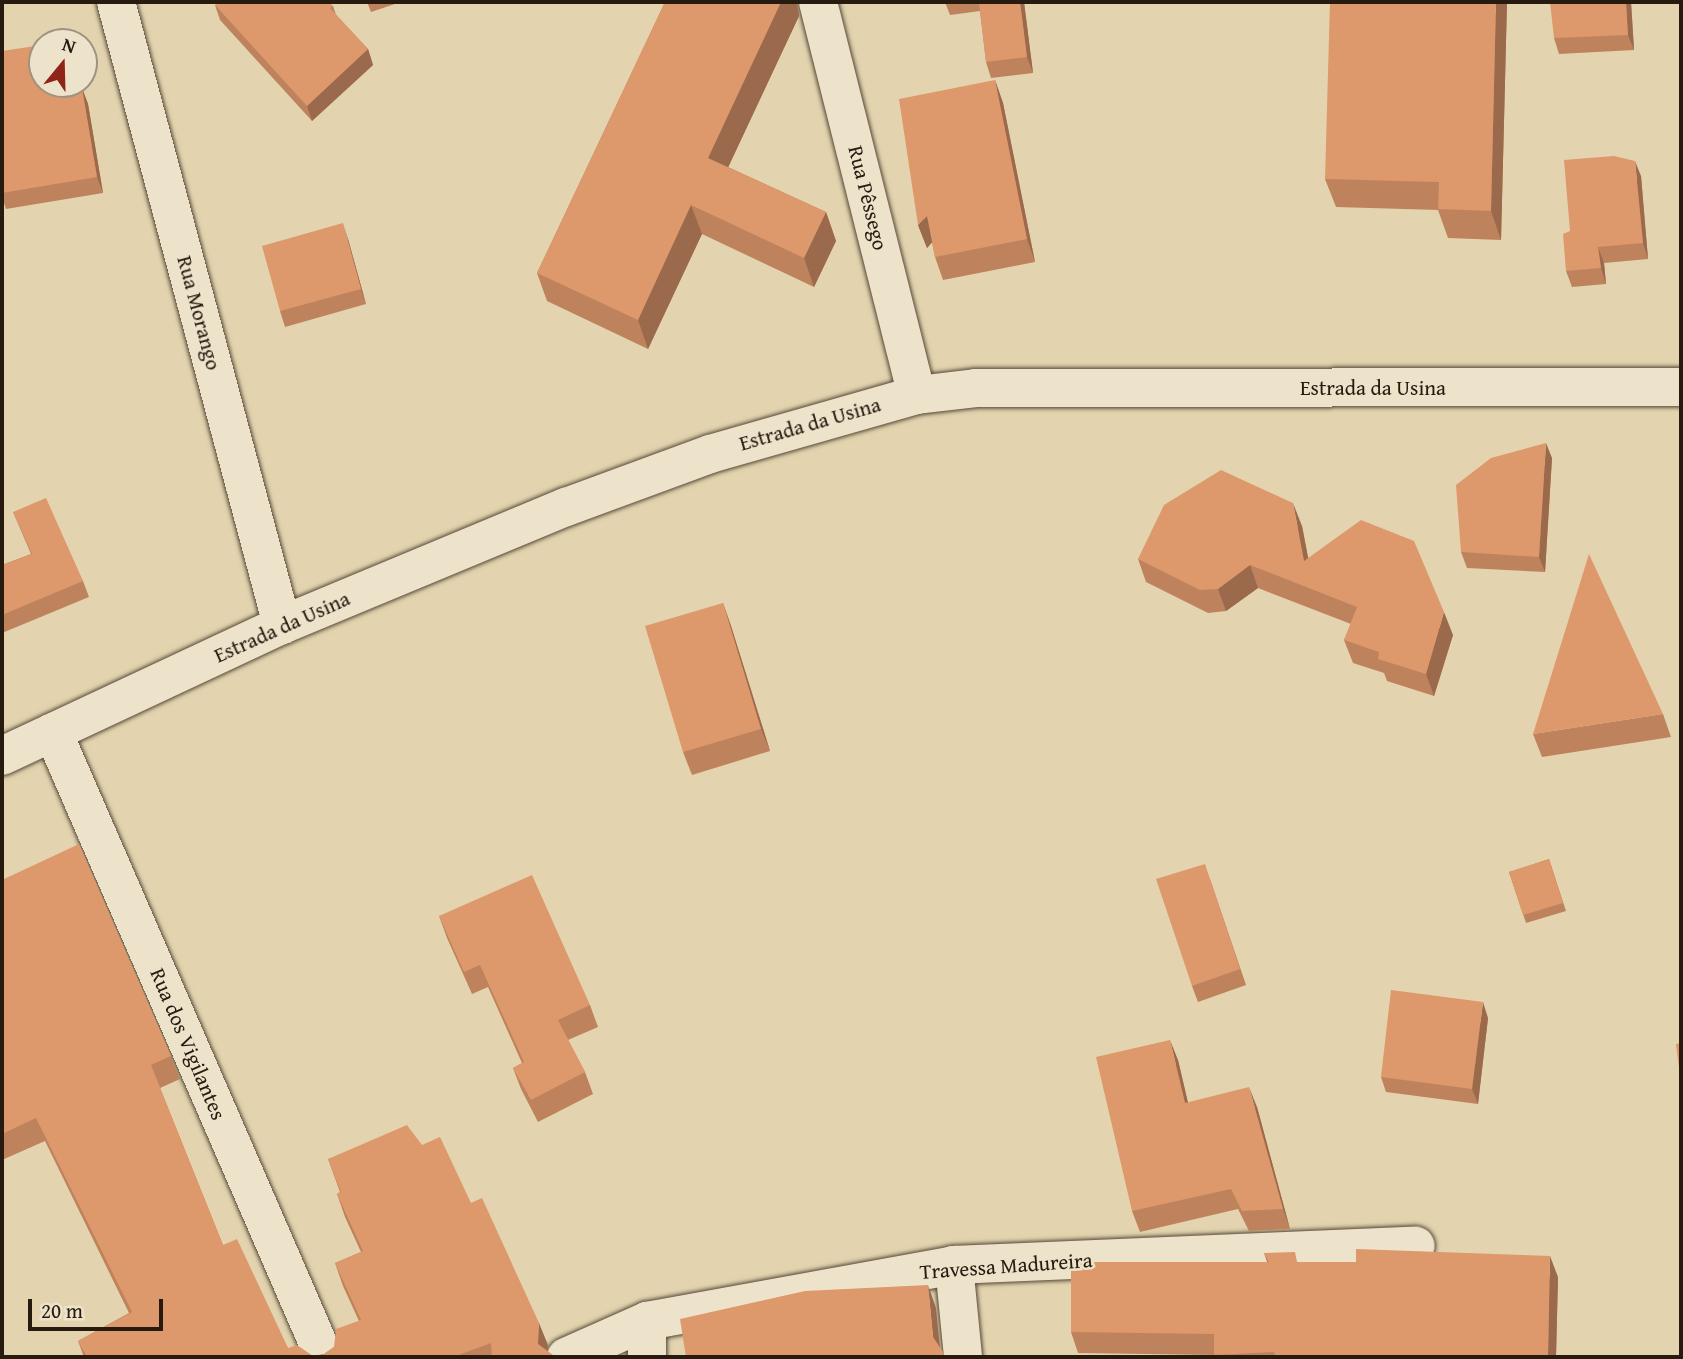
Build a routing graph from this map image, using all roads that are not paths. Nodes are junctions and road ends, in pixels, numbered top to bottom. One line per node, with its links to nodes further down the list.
1 (116, 2): 5 (street, Rua Morango)
2 (818, 2): 4 (street, Rua Pêssego)
3 (1681, 387): 4 (street, Estrada da Usina)
4 (917, 395): 5 (street, Estrada da Usina)
5 (282, 625): 6 (street, Estrada da Usina)
6 (53, 732): 7 (street, Estrada da Usina); 11 (street, Rua dos Vigilantes)
7 (2, 756)
8 (1416, 1247): 9 (street, Travessa Madureira)
9 (954, 1265): 10 (street, Travessa Madureira); 13 (street)
10 (647, 1339): 12 (street, Travessa Madureira)
11 (324, 1357)
12 (566, 1357)
13 (963, 1357)

